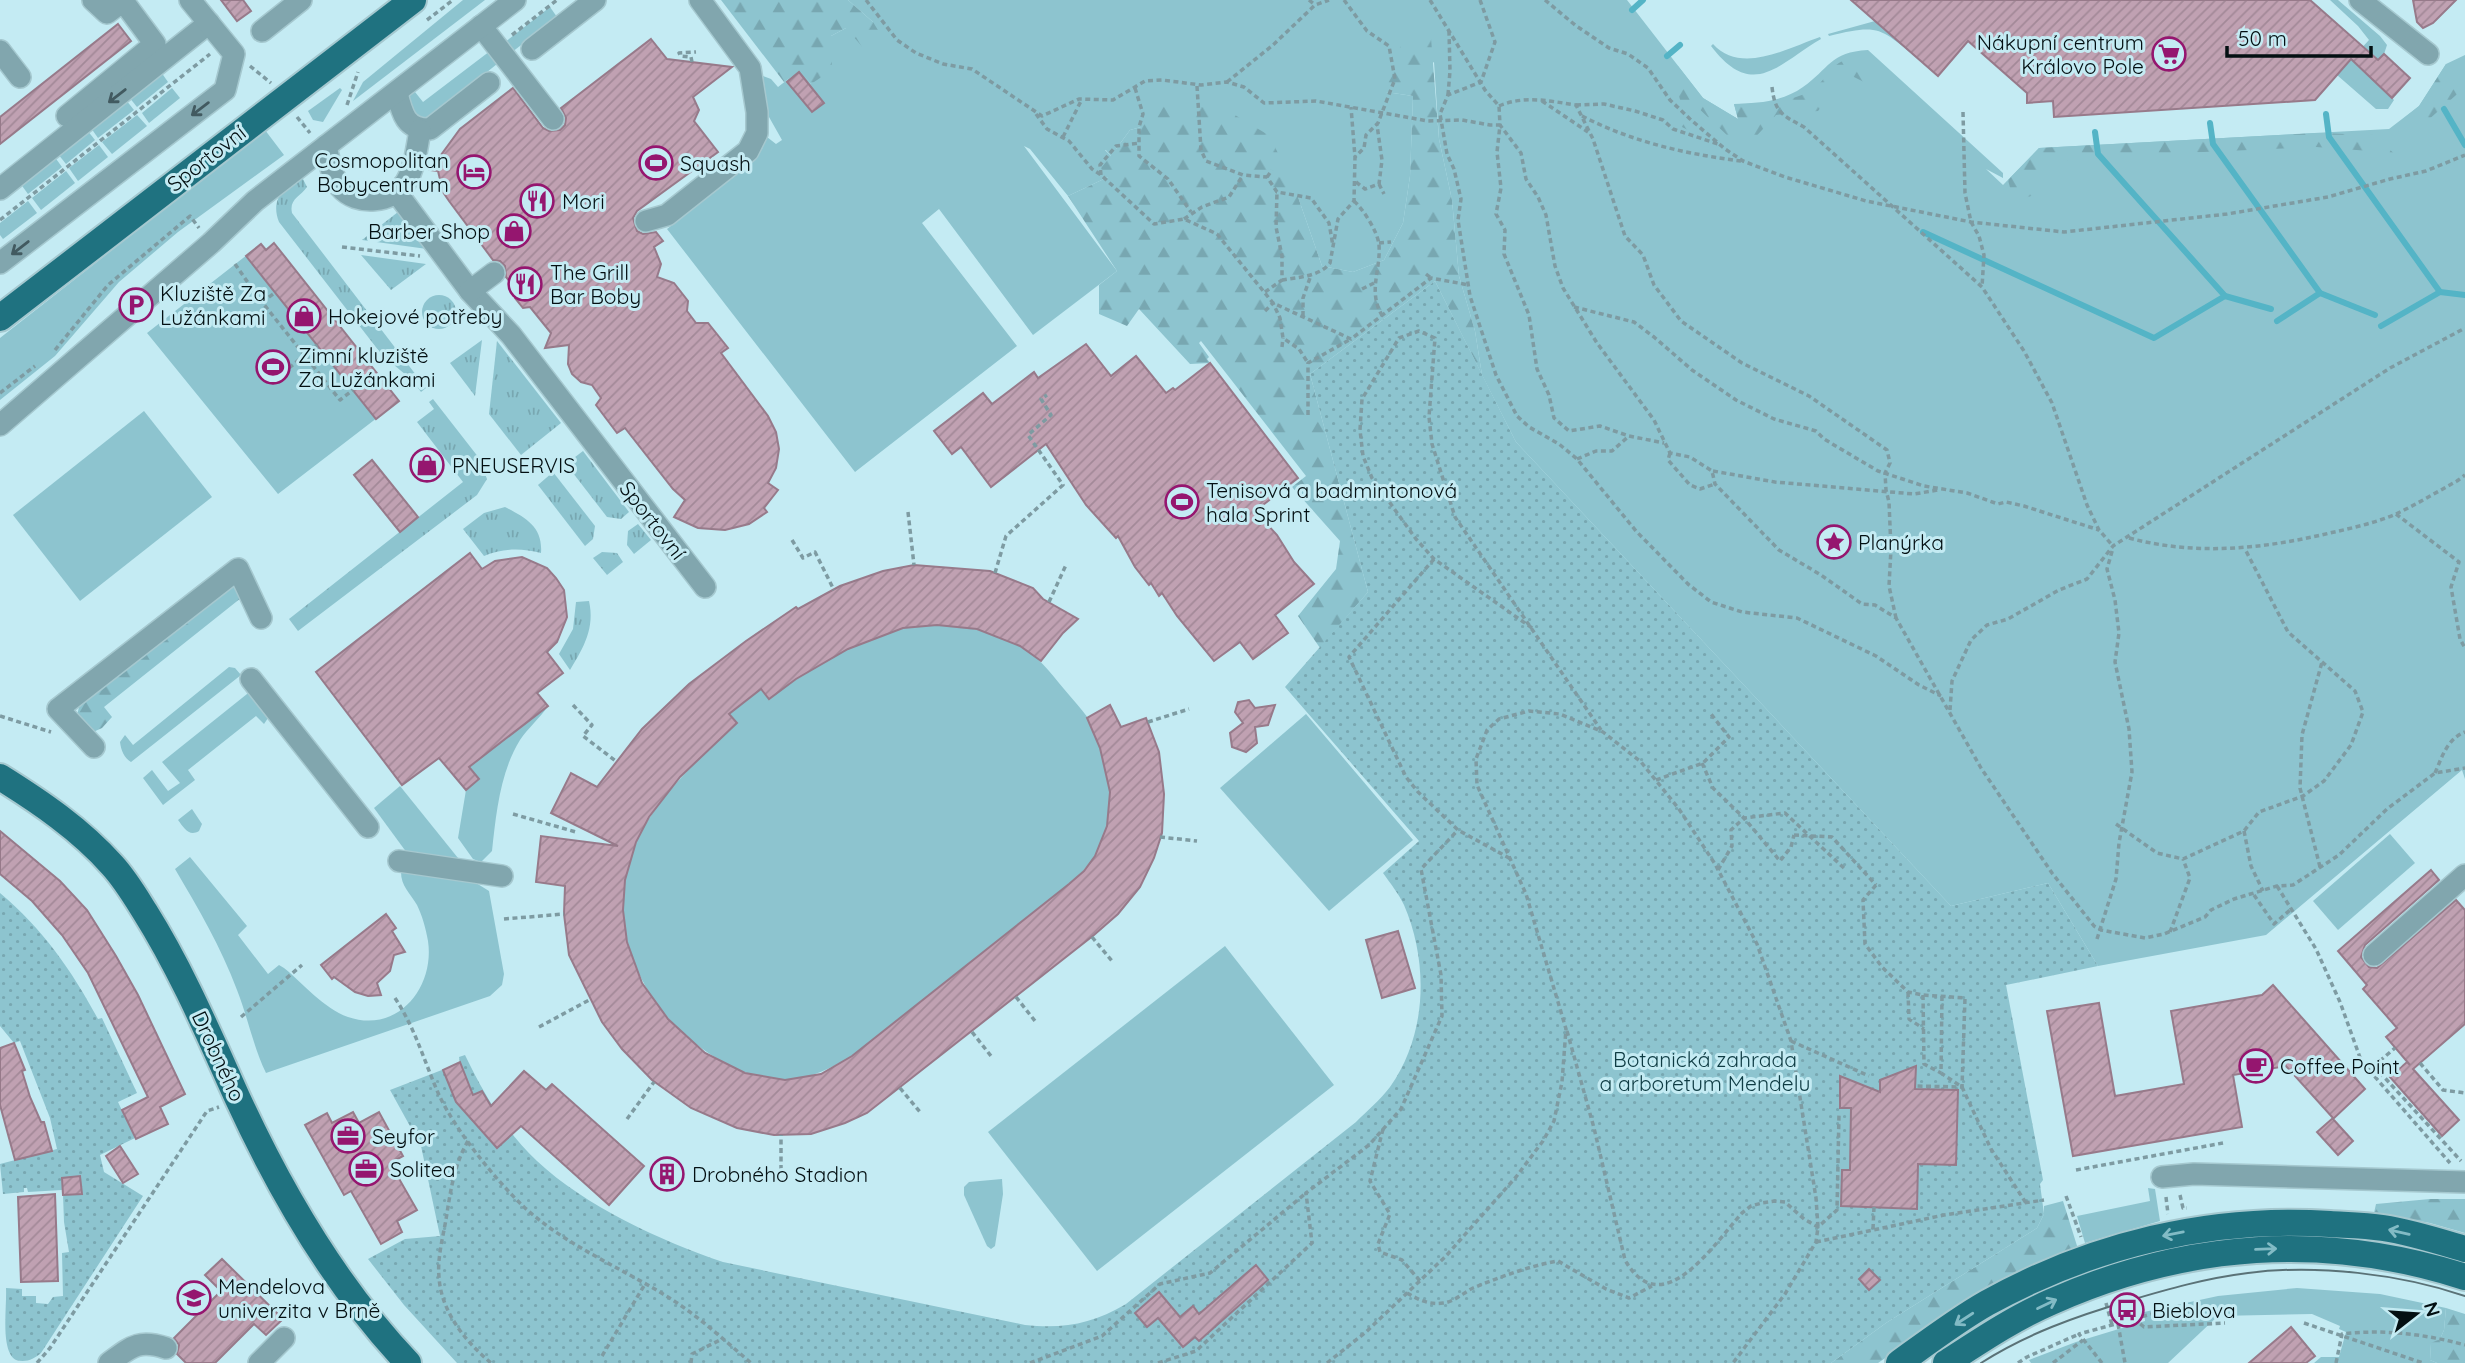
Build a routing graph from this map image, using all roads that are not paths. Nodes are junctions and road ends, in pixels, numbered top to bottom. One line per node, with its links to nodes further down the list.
1 (93, 0): 18 (street)
2 (190, 0): 9 (street)
3 (301, 0): 11 (street)
4 (412, 0): 28 (main road, Sportovní)
5 (515, 0): 10 (street)
6 (595, 0): 12 (street)
7 (700, 0): 24 (street)
8 (2360, 0): 14 (street)
9 (209, 23): 22 (street, one-way to 22); 25 (street, Sportovní, one-way to 25)
10 (481, 26): 17 (street); 19 (street)
11 (262, 31)
12 (532, 49)
13 (0, 51): 15 (street)
14 (2428, 54)
15 (20, 77)
16 (489, 83): 20 (street)
17 (397, 93): 20 (street); 21 (street)
18 (67, 116)
19 (553, 119)
20 (420, 130): 23 (street)
21 (321, 150): 23 (street); 29 (street)
22 (0, 189)
23 (397, 193): 27 (street, Sportovní)
24 (646, 221)
25 (0, 263)
26 (494, 273): 27 (street)
27 (470, 291): 30 (street, Sportovní)
28 (0, 318)
29 (0, 425)
30 (705, 587)
31 (261, 618): 33 (street)
32 (251, 679): 35 (street)
33 (94, 747)
34 (0, 777): 48 (main road, Drobného)
35 (368, 827)
36 (399, 861): 38 (street)
37 (2465, 875): 39 (street)
38 (502, 876)
39 (2374, 956)
40 (2162, 1177): 41 (street)
41 (2465, 1182)
42 (2465, 1249): 49 (main road, one-way to 49)
43 (2465, 1277): 50 (main road, one-way to 43)
44 (284, 1338): 47 (street)
45 (166, 1348): 46 (street)
46 (109, 1363)
47 (259, 1363)
48 (408, 1363)
49 (1899, 1363)
50 (1946, 1363)

